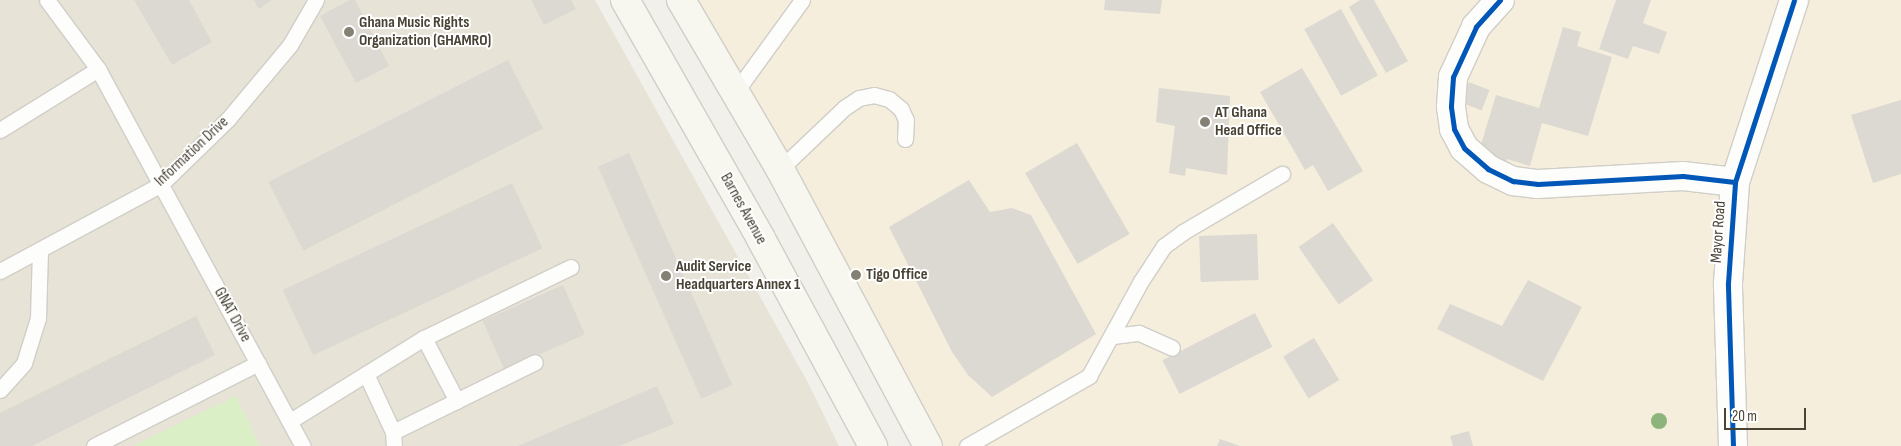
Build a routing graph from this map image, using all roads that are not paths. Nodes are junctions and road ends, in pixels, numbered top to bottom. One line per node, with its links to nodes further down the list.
1 (47, 0): 8 (lane, GNAT Drive)
2 (316, 0): 15 (lane, Information Drive)
3 (625, 0): 31 (main road, Barnes Avenue)
4 (681, 0): 9 (main road)
5 (802, 0): 9 (lane)
6 (1500, 0): 14 (street)
7 (1794, 0): 14 (street, Mayor Road)
8 (98, 69): 10 (lane); 15 (lane, GNAT Drive)
9 (734, 94): 12 (main road)
10 (0, 130)
11 (905, 139): 12 (lane)
12 (780, 169): 32 (main road)
13 (1282, 174): 19 (lane)
14 (1735, 182): 34 (street, Mayor Road)
15 (160, 185): 16 (lane, Information Drive); 23 (lane, GNAT Drive)
16 (40, 250): 18 (lane, Information Drive); 25 (lane)
17 (571, 267): 20 (lane)
18 (0, 271)
19 (1113, 336): 21 (lane); 33 (lane)
20 (424, 338): 24 (lane); 26 (lane)
21 (1172, 348)
22 (535, 362): 26 (lane)
23 (258, 363): 27 (lane, GNAT Drive); 29 (lane)
24 (366, 374): 27 (lane); 28 (lane)
25 (0, 390)
26 (457, 400): 28 (lane)
27 (290, 421): 30 (lane, GNAT Drive)
28 (394, 439)
29 (94, 446)
30 (303, 446)
31 (873, 446)
32 (928, 446)
33 (967, 446)
34 (1733, 446)

